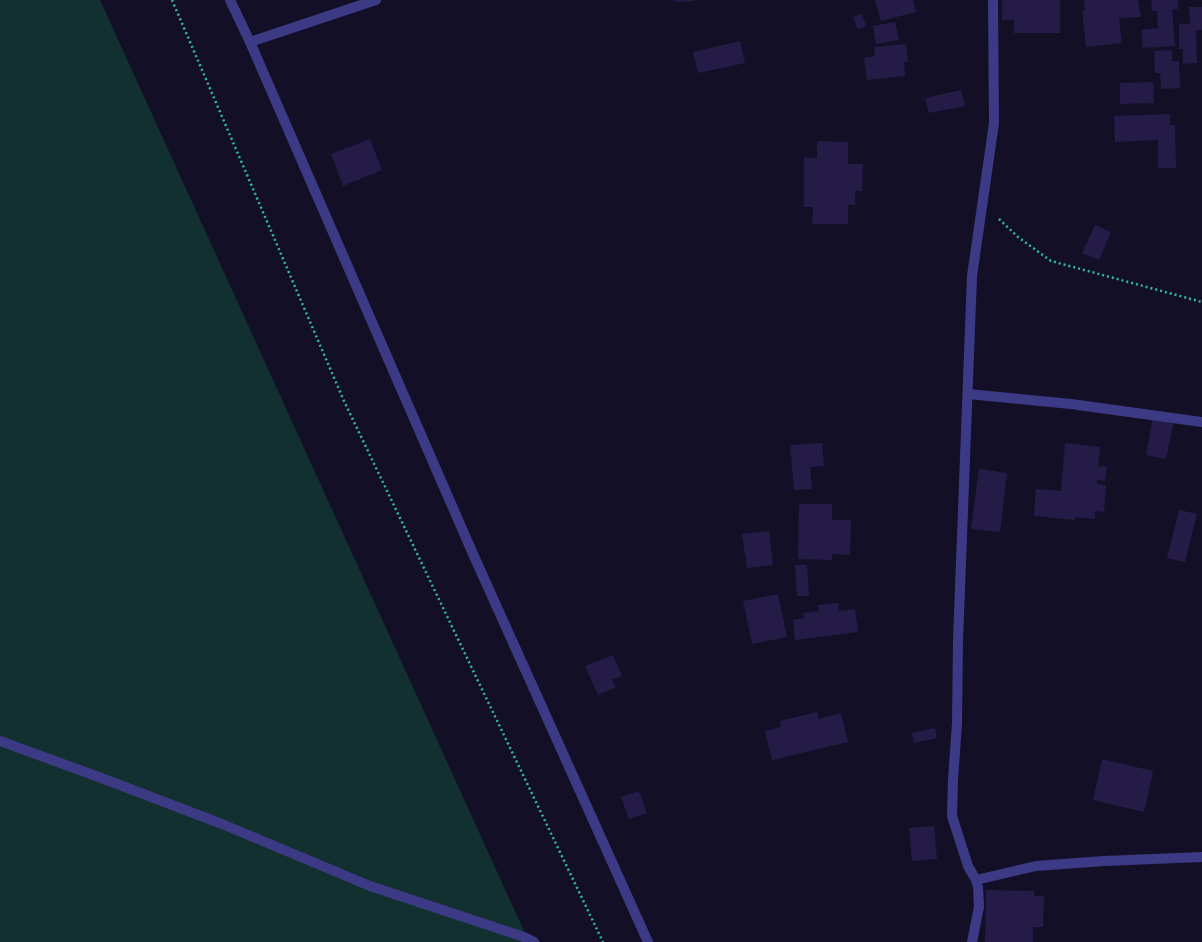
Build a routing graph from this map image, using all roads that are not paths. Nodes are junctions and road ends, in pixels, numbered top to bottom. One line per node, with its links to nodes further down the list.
1 (230, 0): 4 (street)
2 (376, 0): 4 (street)
3 (993, 0): 5 (street)
4 (250, 42): 11 (street)
5 (968, 394): 6 (street); 9 (street)
6 (1202, 422)
7 (0, 742): 10 (street)
8 (1202, 857): 9 (street)
9 (976, 880): 12 (street)
10 (534, 942)
11 (648, 942)
12 (972, 942)

